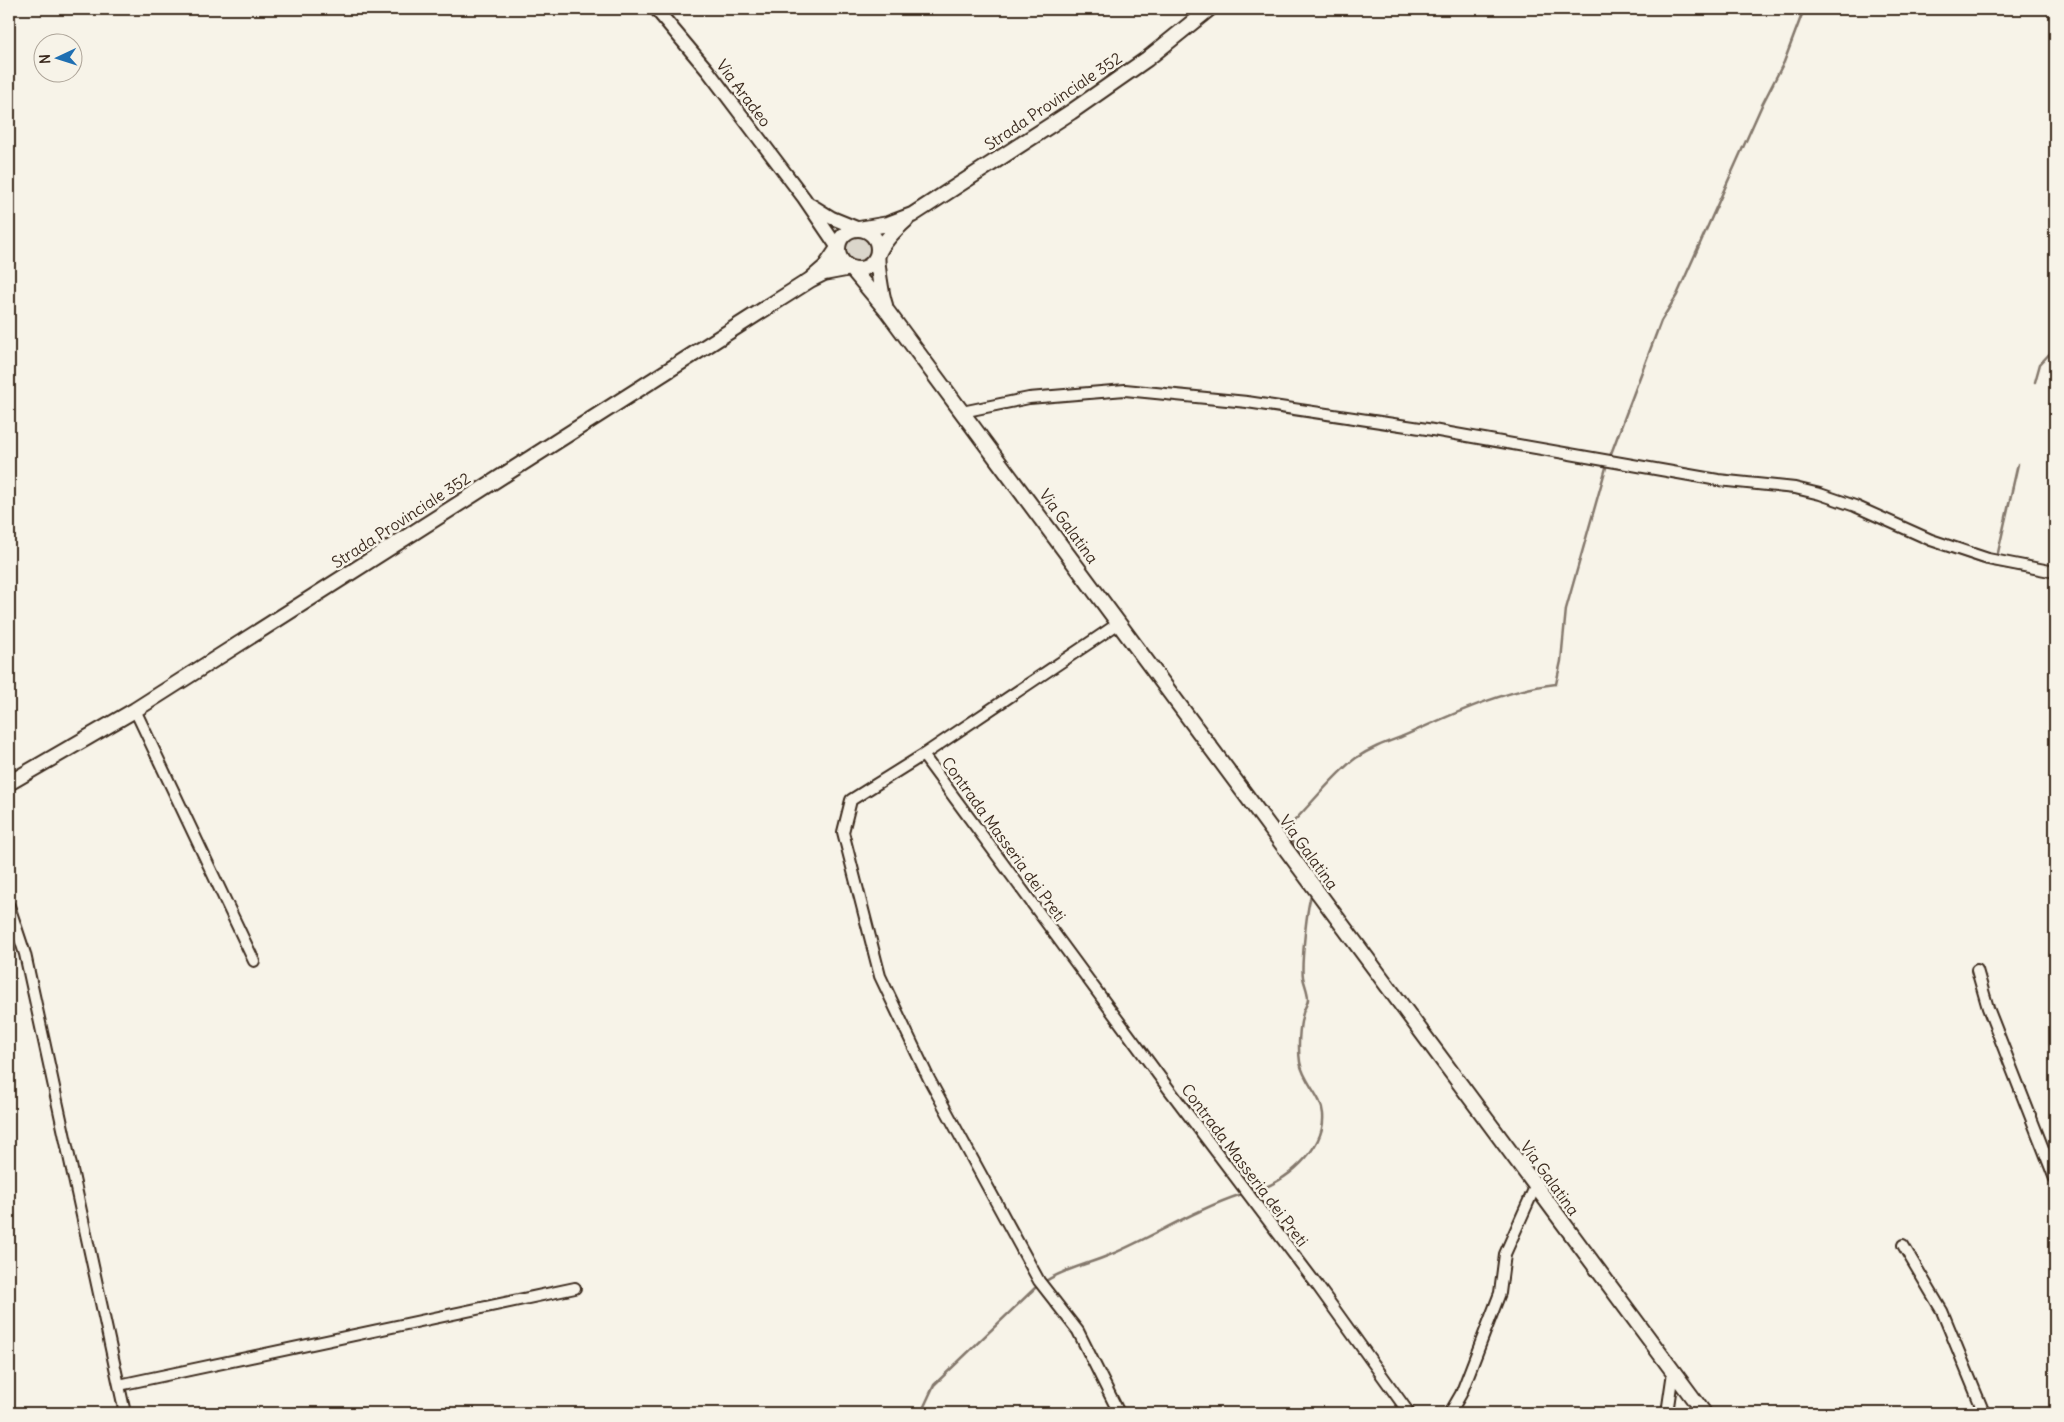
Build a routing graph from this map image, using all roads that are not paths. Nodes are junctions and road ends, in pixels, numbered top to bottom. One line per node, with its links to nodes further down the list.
1 (656, 9): 3 (street, Via Aradeo)
2 (1209, 9): 4 (main road, Strada Provinciale 352)
3 (804, 198): 5 (street, Via Aradeo); 6 (street, Via Aradeo)
4 (912, 215): 5 (main road, Strada Provinciale 352); 7 (main road, Strada Provinciale 352)
5 (859, 229): 6 (main road); 7 (main road)
6 (838, 248): 8 (main road); 9 (main road, Strada Provinciale 352)
7 (878, 255): 8 (main road); 10 (main road, Via Galatina)
8 (851, 268): 9 (main road, Strada Provinciale 352); 10 (main road, Via Galatina)
9 (810, 280): 14 (main road, Strada Provinciale 352)
10 (887, 311): 11 (main road, Via Galatina)
11 (962, 412): 12 (street); 13 (main road, Via Galatina)
12 (2055, 572)
13 (1119, 624): 15 (street); 21 (main road, Via Galatina)
14 (135, 710): 16 (main road, Strada Provinciale 352); 18 (street)
15 (923, 755): 27 (street, Contrada Masseria dei Preti); 28 (street, Contrada Masseria dei Preti)
16 (9, 783)
17 (9, 906): 25 (street)
18 (254, 961)
19 (1977, 970): 20 (street)
20 (2055, 1179)
21 (1535, 1186): 24 (main road, Via Galatina); 29 (street)
22 (1903, 1245): 32 (street)
23 (575, 1288): 25 (street)
24 (1673, 1372): 30 (street); 31 (main road, Via Galatina)
25 (119, 1385): 26 (street)
26 (125, 1413)
27 (1119, 1413)
28 (1409, 1413)
29 (1450, 1413)
30 (1667, 1413)
31 (1704, 1413)
32 (1984, 1413)

